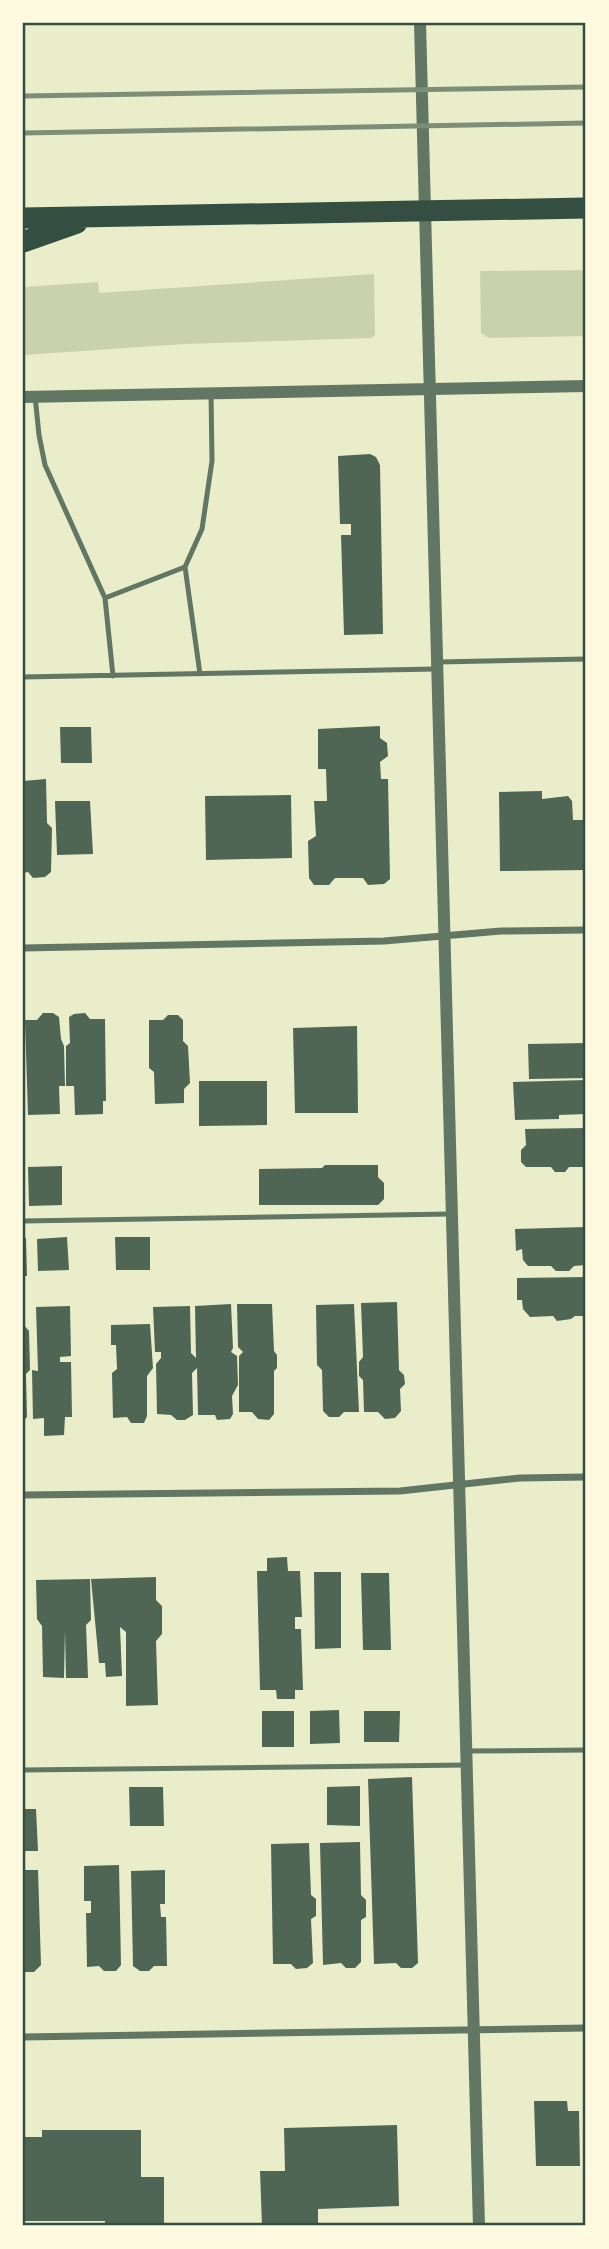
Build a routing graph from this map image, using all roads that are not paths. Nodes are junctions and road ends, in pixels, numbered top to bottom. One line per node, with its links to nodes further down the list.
1 (420, 23): 7 (street)
2 (586, 208): 3 (highway)
3 (94, 217): 4 (highway); 5 (highway)
4 (23, 218)
5 (23, 242)
6 (586, 386): 7 (street)
7 (430, 388): 8 (street); 13 (street)
8 (211, 393): 9 (street); 10 (lane)
9 (29, 397): 11 (lane)
10 (185, 567): 11 (lane); 14 (lane)
11 (105, 598): 15 (lane)
12 (586, 659): 13 (lane)
13 (438, 666): 14 (lane); 18 (street)
14 (200, 674): 15 (lane)
15 (113, 676): 16 (lane)
16 (23, 677)
17 (586, 930): 18 (street)
18 (445, 936): 19 (street); 20 (street)
19 (23, 948)
20 (452, 1214): 21 (lane); 23 (street)
21 (23, 1221)
22 (586, 1477): 23 (street)
23 (459, 1485): 24 (street); 26 (street)
24 (23, 1495)
25 (586, 1750): 26 (lane)
26 (466, 1758): 27 (lane); 29 (street)
27 (23, 1770)
28 (586, 2028): 29 (street)
29 (473, 2030): 30 (street); 31 (street)
30 (23, 2037)
31 (479, 2226)

